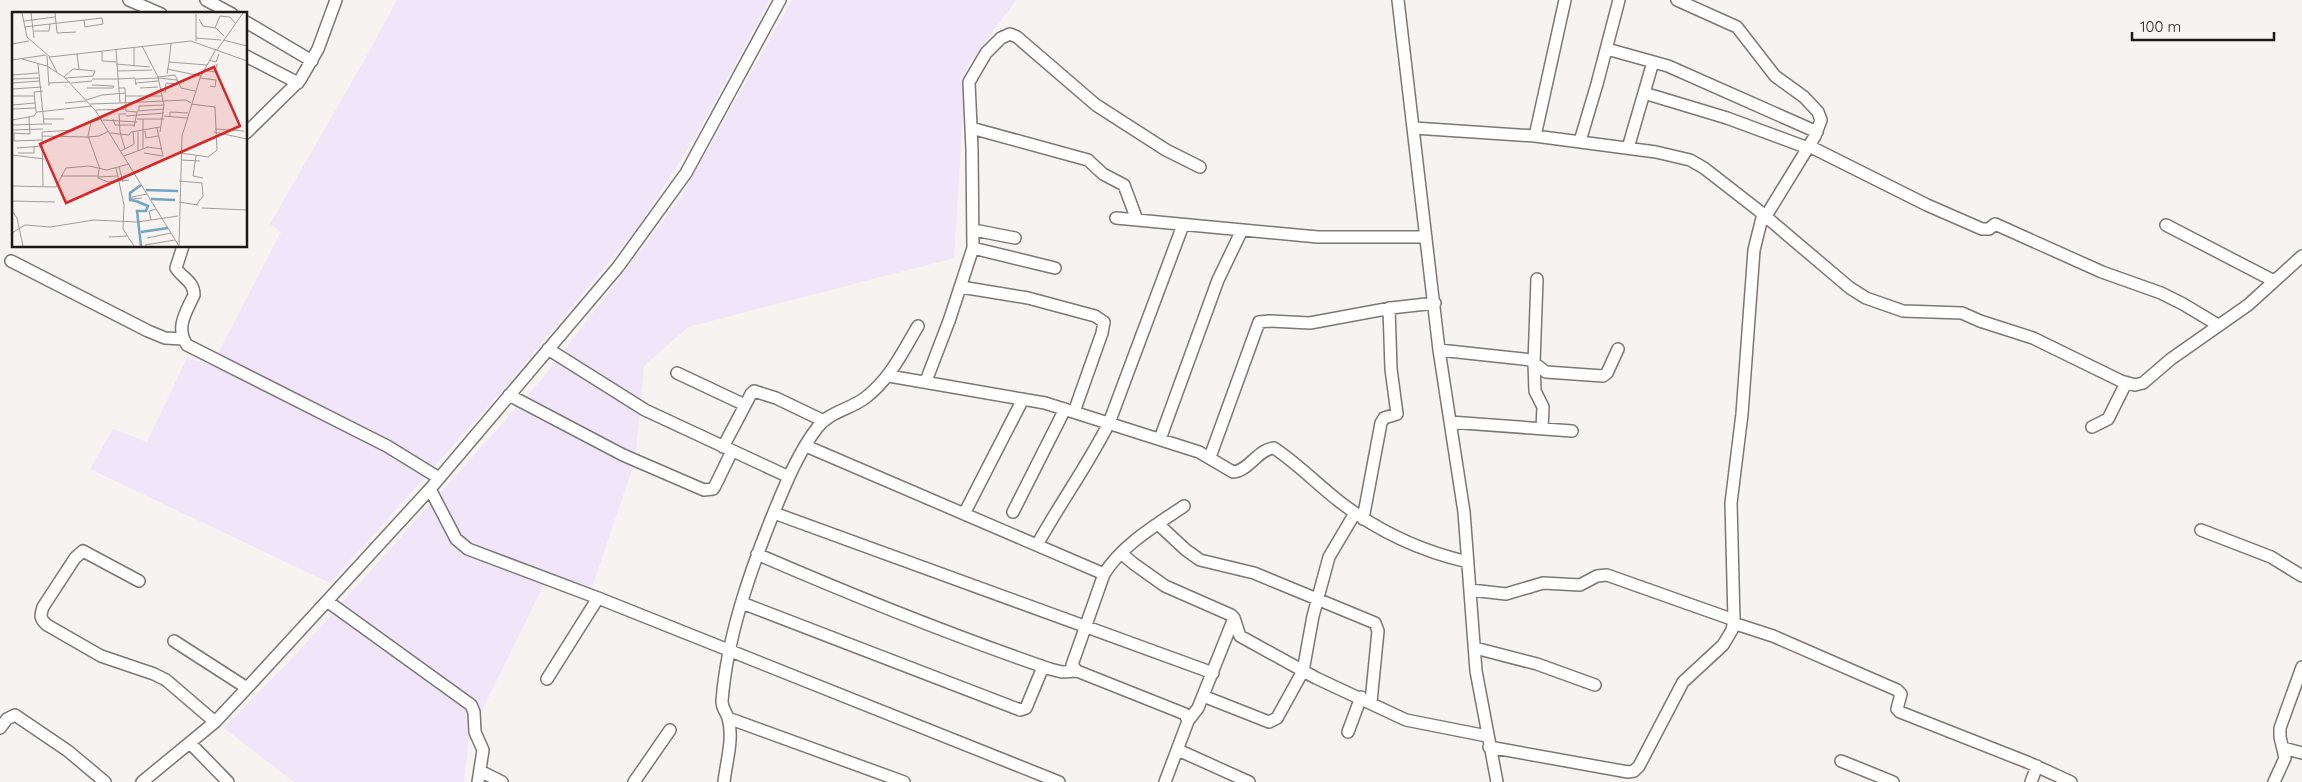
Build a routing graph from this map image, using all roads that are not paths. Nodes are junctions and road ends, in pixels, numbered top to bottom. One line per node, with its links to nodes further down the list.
1 (129, 0): 9 (street)
2 (206, 0): 10 (street)
3 (336, 0): 14 (street)
4 (780, 0): 49 (street)
5 (1398, 0): 19 (street)
6 (1565, 0): 22 (street)
7 (1619, 0): 12 (street)
8 (1676, 0): 21 (street)
9 (156, 12)
10 (228, 12)
11 (248, 23): 14 (street)
12 (1607, 49): 15 (street); 23 (street)
13 (248, 57): 16 (street)
14 (312, 60): 16 (street)
15 (1653, 62): 17 (street); 21 (street)
16 (298, 83): 20 (street)
17 (1644, 93): 24 (street); 25 (street)
18 (971, 128): 26 (street); 29 (street); 32 (street)
19 (1414, 128): 22 (street); 34 (street)
20 (248, 131)
21 (1817, 132): 24 (street)
22 (1535, 136): 23 (street)
23 (1580, 141): 25 (street)
24 (1809, 147): 27 (street); 47 (street)
25 (1628, 148): 27 (street)
26 (1200, 167)
27 (1764, 215): 56 (street); 94 (street)
28 (1116, 218): 29 (street)
29 (1137, 220): 31 (street)
30 (2166, 224): 42 (street)
31 (1183, 225): 33 (street); 63 (street)
32 (974, 230): 35 (street); 37 (street)
33 (1242, 230): 34 (street); 67 (street)
34 (1426, 237): 44 (street)
35 (1015, 238)
36 (182, 248): 48 (street)
37 (973, 248): 40 (street); 43 (street)
38 (2302, 256): 42 (street)
39 (11, 262): 48 (street)
40 (1055, 268)
41 (1537, 279): 52 (street)
42 (2274, 281): 47 (street)
43 (961, 287): 55 (street); 60 (street)
44 (1435, 303): 45 (street); 51 (street)
45 (1389, 308): 70 (street); 78 (street)
46 (918, 326): 54 (street)
47 (2218, 326): 56 (street)
48 (183, 339): 72 (street)
49 (548, 349): 57 (street); 69 (street)
50 (1618, 349): 52 (street)
51 (1439, 350): 52 (street); 62 (street)
52 (1534, 363): 65 (street)
53 (677, 373): 59 (street)
54 (889, 376): 55 (street); 61 (street)
55 (926, 381): 58 (street)
56 (2126, 383): 64 (street)
57 (509, 395): 69 (street); 72 (street)
58 (1023, 399): 60 (street); 77 (street)
59 (744, 405): 61 (street); 69 (street)
60 (1069, 411): 63 (street); 75 (street)
61 (824, 420): 68 (street)
62 (1450, 422): 65 (street); 84 (street)
63 (1109, 423): 67 (street); 81 (street)
64 (2092, 427)
65 (1542, 429): 66 (street)
66 (1572, 431)
67 (1160, 439): 70 (street)
68 (806, 446): 71 (street); 77 (street)
69 (728, 449): 71 (street)
70 (1210, 457): 78 (street)
71 (789, 477): 76 (street)
72 (439, 478): 73 (street)
73 (430, 489): 89 (street); 91 (street)
74 (1184, 506): 79 (street)
75 (1013, 512)
76 (774, 513): 83 (street); 95 (street)
77 (964, 514): 81 (street)
78 (1359, 516): 84 (street); 90 (street)
79 (1158, 524): 82 (street); 90 (street)
80 (2201, 530): 86 (street)
81 (1038, 545): 85 (street)
82 (1121, 552): 85 (street); 93 (street)
83 (757, 554): 92 (street); 99 (street)
84 (1468, 562): 88 (street)
85 (1104, 574): 95 (street)
86 (2302, 576)
87 (139, 581): 111 (street)
88 (1471, 590): 94 (street); 97 (street)
89 (598, 598): 98 (street); 104 (street)
90 (1317, 600): 102 (street); 108 (street)
91 (327, 601): 106 (street); 122 (street)
92 (742, 603): 98 (street); 99 (street)
93 (1234, 618): 102 (street); 103 (street)
94 (1734, 621): 121 (street); 123 (street)
95 (1085, 627): 101 (street); 103 (street)
96 (174, 641): 106 (street)
97 (1475, 648): 105 (street); 115 (street)
98 (731, 652): 109 (street); 131 (street)
99 (1043, 666): 101 (street)
100 (2302, 667): 117 (street)
101 (1076, 671): 110 (street)
102 (1302, 671): 107 (street); 108 (street)
103 (1213, 673): 107 (street)
104 (547, 679)
105 (1595, 685)
106 (248, 688): 111 (street)
107 (1203, 696): 110 (street)
108 (1366, 700): 114 (street); 115 (street)
109 (728, 718): 129 (street); 130 (street)
110 (1188, 721): 118 (street)
111 (215, 722): 116 (street)
112 (0, 728): 124 (street)
113 (670, 730): 128 (street)
114 (1348, 732)
115 (1488, 742): 123 (street); 134 (street)
116 (190, 743): 125 (street); 126 (street)
117 (2283, 748): 119 (street); 138 (street)
118 (1178, 750): 132 (street); 133 (street)
119 (2302, 753)
120 (1841, 761): 135 (street)
121 (2037, 766): 136 (street); 137 (street)
122 (479, 776): 127 (street)
123 (1632, 777)
124 (105, 782)
125 (142, 782)
126 (228, 782)
127 (502, 782)
128 (634, 782)
129 (724, 782)
130 (904, 782)
131 (1059, 782)
132 (1165, 782)
133 (1249, 782)
134 (1497, 782)
135 (1893, 782)
136 (2031, 782)
137 (2071, 782)
138 (2274, 782)

